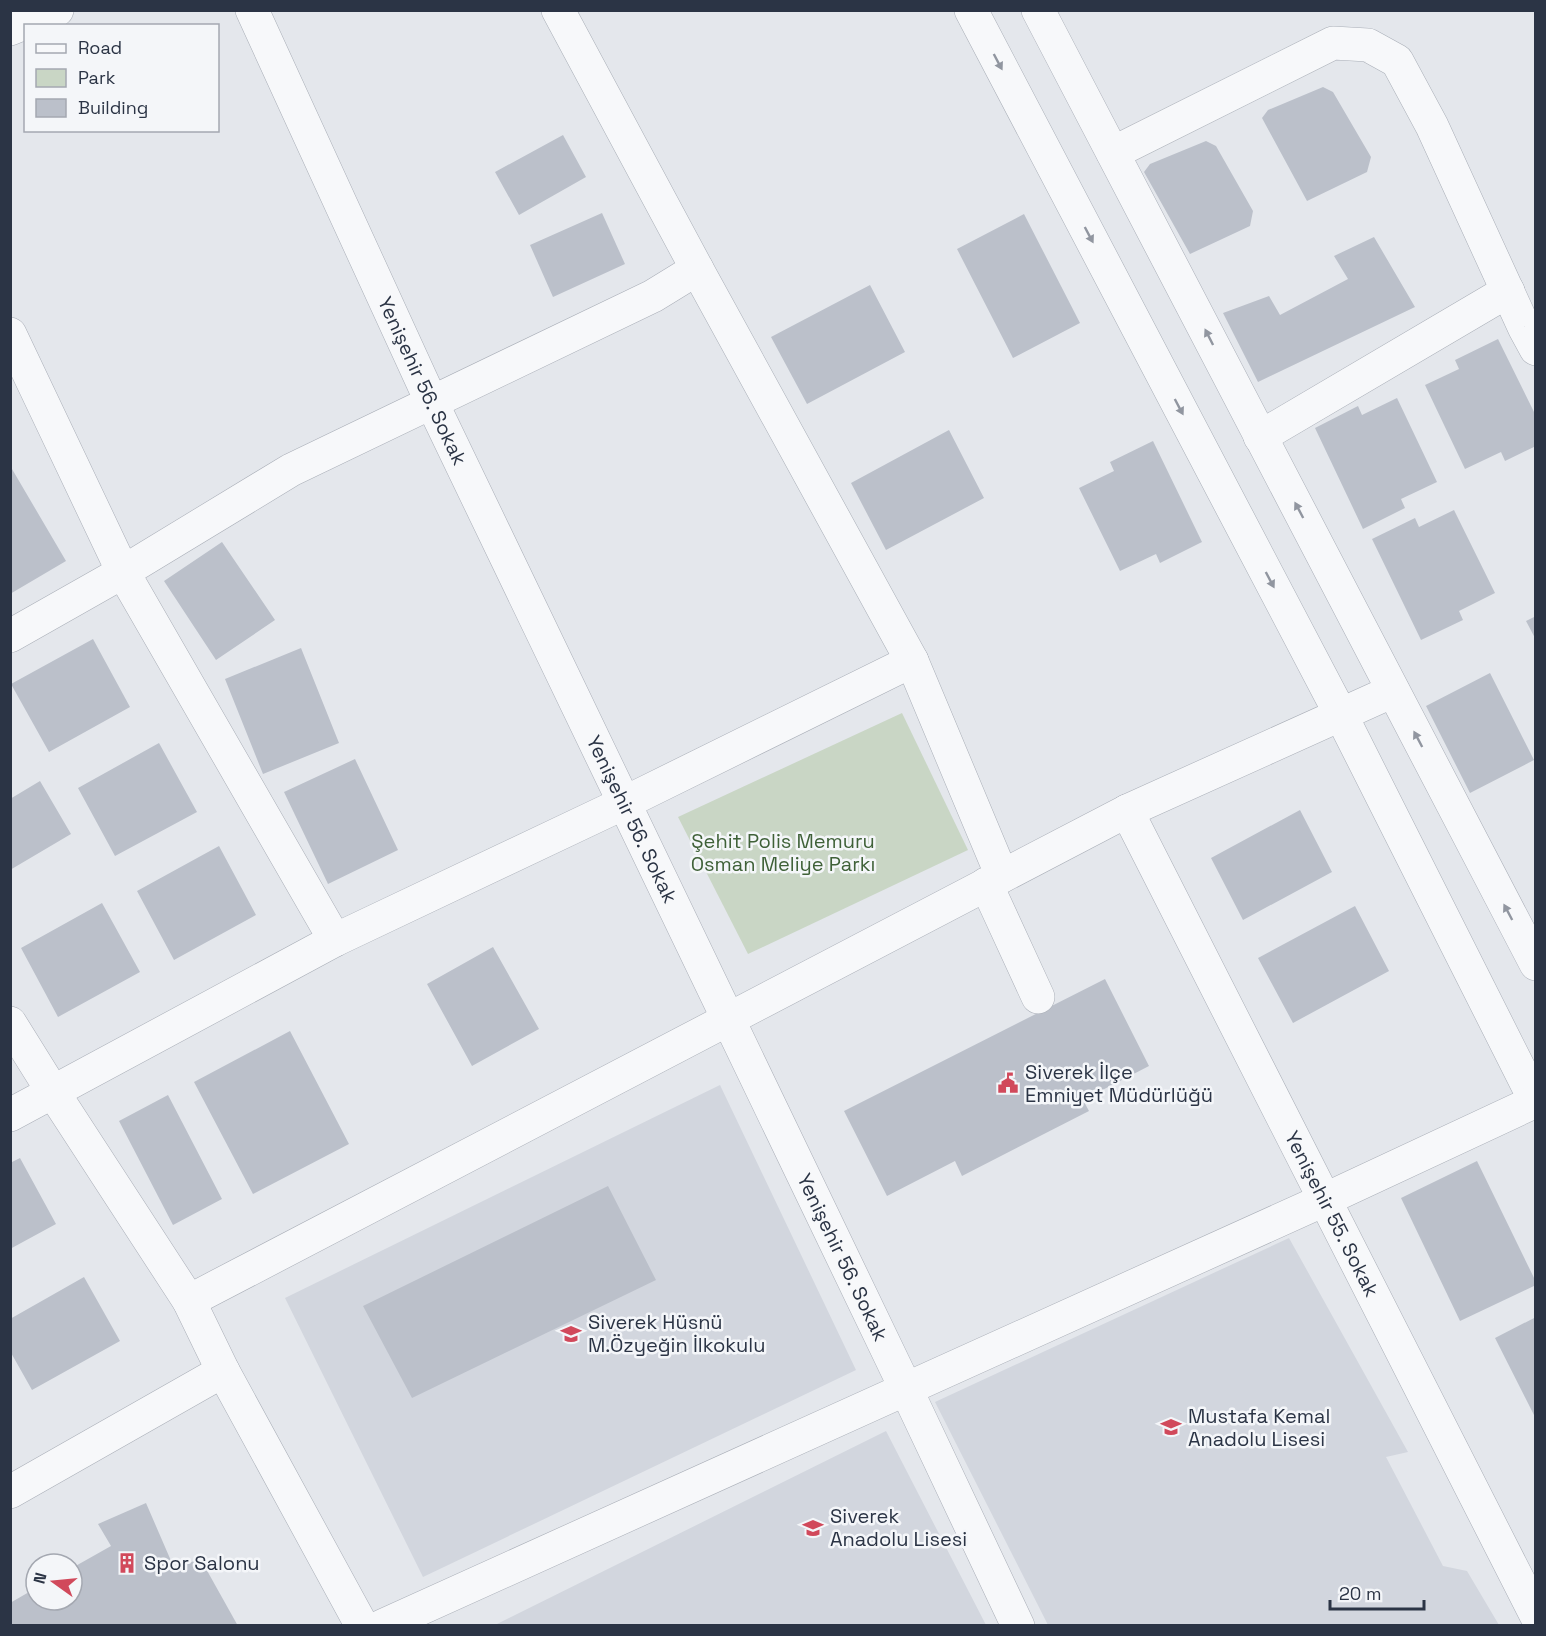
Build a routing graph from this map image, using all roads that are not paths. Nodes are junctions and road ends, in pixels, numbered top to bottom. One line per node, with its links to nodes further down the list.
1 (57, 10): 6 (street)
2 (252, 10): 12 (street, Yenişehir 56. Sokak)
3 (558, 10): 8 (street)
4 (971, 10): 18 (street, one-way to 18)
5 (1038, 10): 7 (street)
6 (10, 29)
7 (1113, 153): 9 (street); 13 (street, one-way to 7)
8 (697, 268): 12 (street); 16 (street)
9 (1508, 291): 11 (street); 13 (street)
10 (10, 333): 14 (street)
11 (1536, 349)
12 (432, 403): 14 (street); 19 (street, Yenişehir 56. Sokak)
13 (1260, 437): 17 (street, one-way to 13)
14 (123, 572): 15 (street); 22 (street)
15 (10, 636)
16 (912, 661): 19 (street); 21 (street)
17 (1393, 692): 18 (street); 23 (street, one-way to 17)
18 (1341, 715): 20 (street); 28 (street)
19 (624, 803): 22 (street); 25 (street, Yenişehir 56. Sokak)
20 (1127, 811): 21 (street); 30 (street, Yenişehir 55. Sokak)
21 (994, 880): 24 (street); 25 (street)
22 (335, 940): 27 (street)
23 (1536, 964)
24 (1038, 997)
25 (728, 1020): 31 (street); 33 (street, Yenişehir 56. Sokak)
26 (10, 1023): 27 (street)
27 (53, 1092): 29 (street); 31 (street)
28 (1536, 1101): 30 (street)
29 (10, 1115)
30 (1324, 1200): 33 (street); 35 (street, Yenişehir 55. Sokak)
31 (189, 1301): 32 (street)
32 (223, 1371): 34 (street); 36 (street)
33 (906, 1389): 37 (street); 38 (street, Yenişehir 56. Sokak)
34 (10, 1492)
35 (1536, 1615)
36 (362, 1626)
37 (382, 1626)
38 (1018, 1626)

